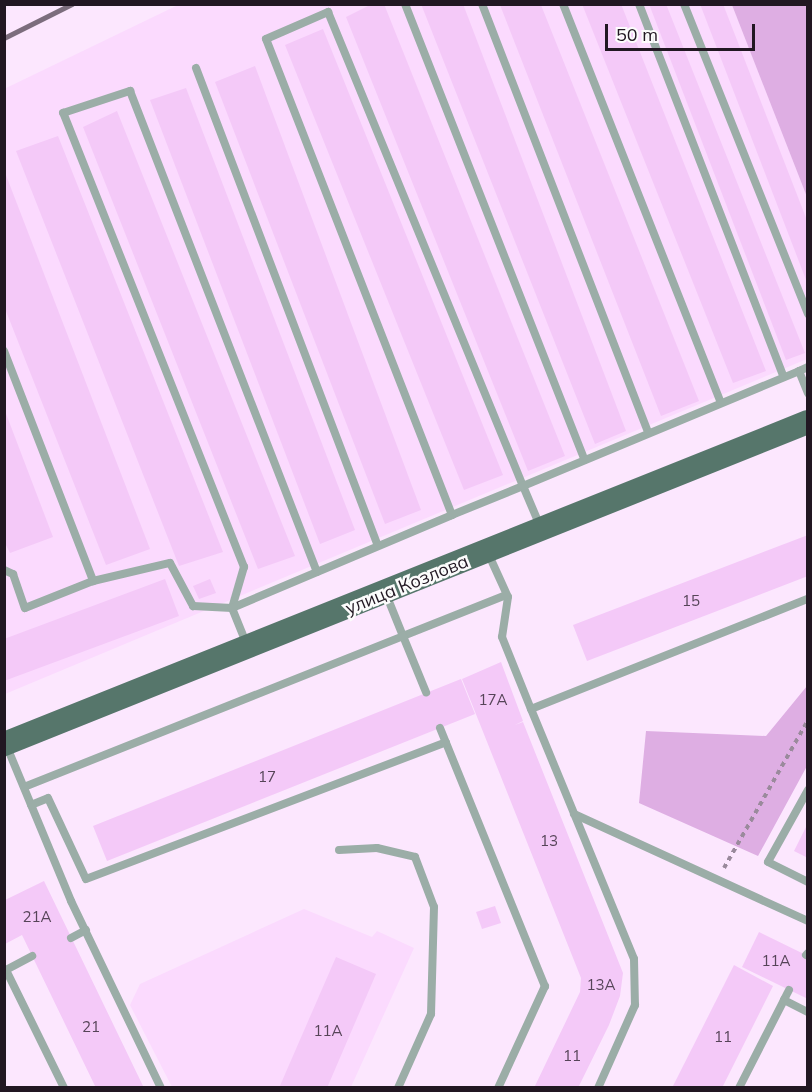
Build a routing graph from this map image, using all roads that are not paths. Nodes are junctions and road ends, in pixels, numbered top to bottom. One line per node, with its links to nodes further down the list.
1 (405, 4): 16 (lane)
2 (482, 4): 15 (lane)
3 (563, 4): 13 (lane)
4 (639, 4): 11 (lane)
5 (684, 4): 7 (lane)
6 (196, 68): 20 (lane)
7 (807, 314)
8 (4, 351): 24 (lane)
9 (807, 367): 10 (lane)
10 (799, 371): 11 (lane); 12 (lane)
11 (784, 377): 13 (lane)
12 (807, 393)
13 (721, 403): 15 (lane)
14 (807, 422): 19 (main road, улица Козлова)
15 (648, 433): 16 (lane)
16 (585, 459): 17 (lane)
17 (523, 486): 18 (lane); 18 (lane); 19 (lane)
18 (452, 515): 20 (lane)
19 (542, 531): 21 (main road, улица Козлова)
20 (378, 546): 23 (lane)
21 (488, 552): 25 (main road, улица Козлова); 26 (lane)
22 (4, 570): 24 (lane)
23 (316, 572): 28 (lane); 28 (lane)
24 (93, 581): 28 (lane)
25 (386, 593): 29 (lane); 30 (main road, улица Козлова)
26 (508, 597): 29 (lane); 32 (lane)
27 (807, 599): 32 (lane)
28 (232, 608): 30 (lane)
29 (403, 636): 31 (lane); 36 (lane)
30 (248, 649): 35 (main road, улица Козлова)
31 (426, 692)
32 (531, 709): 39 (lane)
33 (440, 728): 34 (lane)
34 (446, 742): 38 (lane); 53 (lane)
35 (5, 744): 36 (lane)
36 (24, 787): 38 (lane)
37 (807, 790): 41 (lane)
38 (32, 806): 43 (lane)
39 (574, 814): 42 (lane); 54 (lane)
40 (339, 850): 52 (lane)
41 (807, 882)
42 (807, 921)
43 (86, 930): 44 (lane); 51 (lane)
44 (71, 938)
45 (33, 956): 46 (lane)
46 (5, 970): 50 (lane)
47 (789, 990): 48 (lane)
48 (784, 1000): 49 (lane); 55 (lane)
49 (807, 1012)
50 (64, 1088)
51 (161, 1088)
52 (398, 1088)
53 (498, 1088)
54 (598, 1088)
55 (739, 1088)

